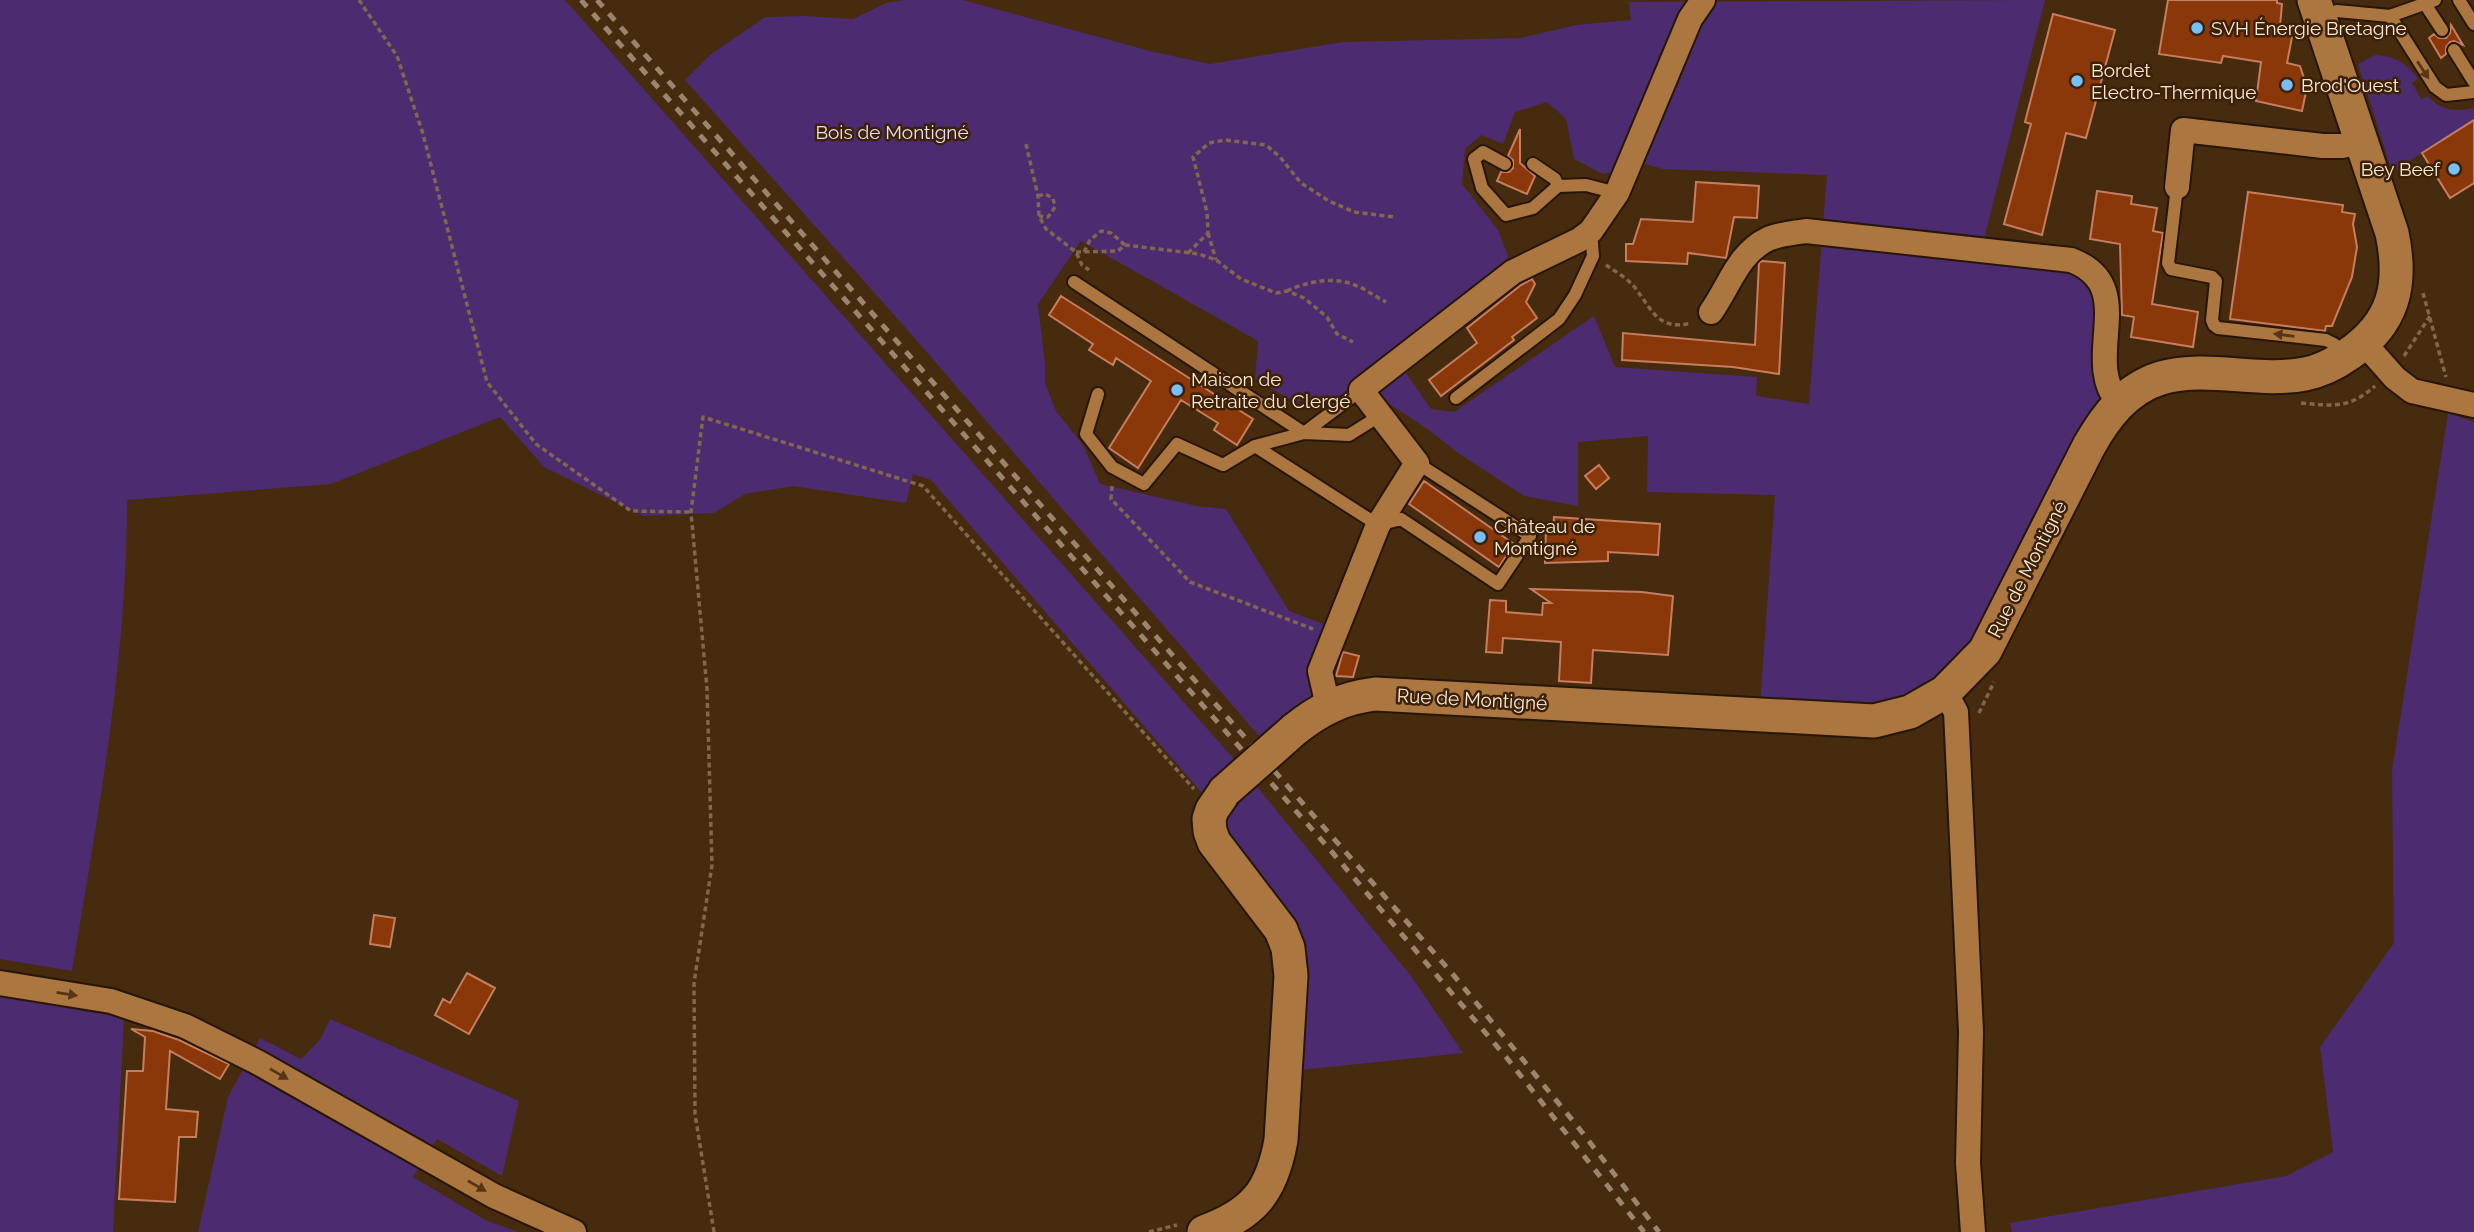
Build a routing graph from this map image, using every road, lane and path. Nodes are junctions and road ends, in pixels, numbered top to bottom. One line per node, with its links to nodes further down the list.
1 (359, 0): 49 (path)
2 (1703, 0): 18 (street)
3 (2459, 0): 7 (lane)
4 (2430, 2): 6 (lane); 8 (lane)
5 (2316, 7): 6 (lane); 12 (street, Rue de Montigné)
6 (2390, 16): 11 (lane, one-way to 11)
7 (2474, 24)
8 (2442, 30)
9 (2454, 50): 10 (lane)
10 (2474, 82)
11 (2474, 92)
12 (2363, 141): 17 (street); 36 (street, Rue de Montigné)
13 (1026, 144): 19 (path)
14 (1505, 164): 16 (lane)
15 (1533, 164): 16 (lane)
16 (1558, 186): 18 (lane)
17 (2177, 187): 36 (lane, one-way to 17)
18 (1617, 193): 22 (street)
19 (1038, 195): 20 (path); 20 (path)
20 (1039, 216): 25 (path)
21 (1394, 217): 23 (path)
22 (1591, 231): 28 (lane); 38 (street)
23 (1208, 233): 27 (path); 29 (path)
24 (1125, 245): 26 (path); 26 (path); 27 (path)
25 (1076, 251): 26 (path); 30 (path)
26 (1084, 252)
27 (1188, 253): 29 (path)
28 (1593, 256): 34 (path); 40 (lane)
29 (1216, 260): 32 (path)
30 (1082, 265)
31 (1074, 282): 45 (lane)
32 (1287, 290): 33 (path); 35 (path)
33 (1386, 302)
34 (1712, 312): 41 (street)
35 (1353, 342)
36 (2354, 350): 37 (street); 41 (street, Rue de Montigné)
37 (2391, 373): 42 (path); 43 (street); 43 (path)
38 (1361, 390): 44 (street); 45 (lane)
39 (1098, 394): 48 (lane)
40 (1456, 398)
41 (2119, 403): 53 (street, Rue de Montigné)
42 (2300, 403)
43 (2463, 403)
44 (1381, 415): 45 (lane); 47 (street)
45 (1304, 433): 46 (lane)
46 (1255, 446): 48 (lane); 50 (lane)
47 (1417, 463): 50 (street); 50 (lane)
48 (1112, 467): 51 (path)
49 (691, 512): 56 (path); 60 (path)
50 (1378, 525): 51 (street)
51 (1333, 636): 54 (street)
52 (1998, 674): 55 (path)
53 (1945, 692): 54 (street, Rue de Montigné); 55 (street)
54 (1328, 706): 56 (street, Rue de Montigné, bridge)
55 (1957, 732): 62 (street)
56 (1218, 800): 58 (street)
57 (0, 983): 59 (street, one-way to 59)
58 (1196, 1227): 61 (path)
59 (574, 1232)
60 (714, 1232)
61 (1149, 1232)
62 (1973, 1232)

